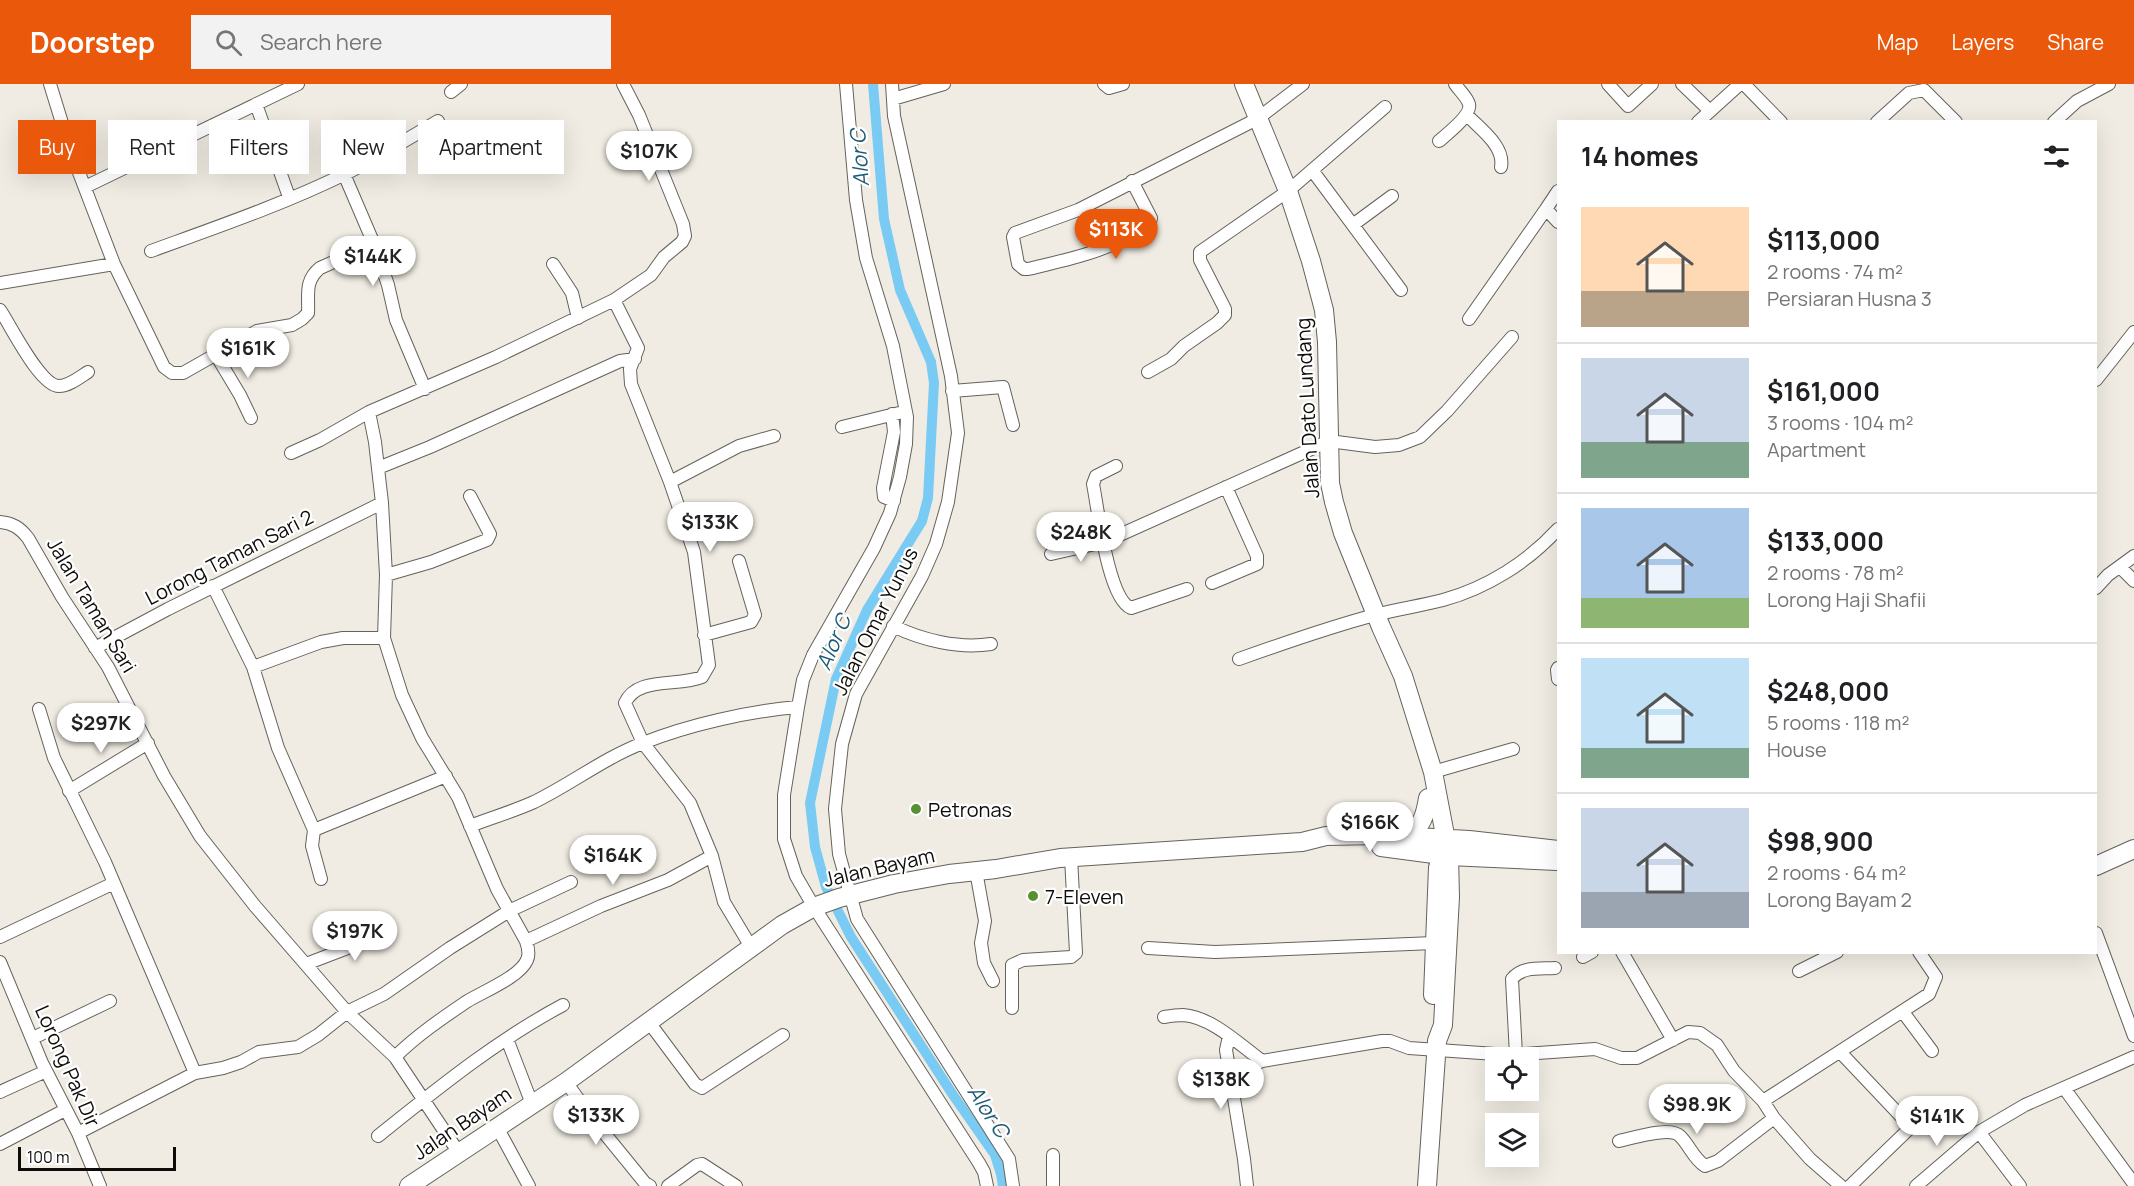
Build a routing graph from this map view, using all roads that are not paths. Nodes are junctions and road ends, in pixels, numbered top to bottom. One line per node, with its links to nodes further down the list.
1 (50, 84): 33 (street)
2 (298, 84): 18 (street)
3 (623, 84): 47 (street)
4 (846, 84): 60 (street)
5 (892, 84): 17 (street, Jalan Omar Yunus)
6 (944, 84): 17 (street)
7 (1104, 84): 8 (street)
8 (1123, 84)
9 (1244, 84): 22 (main road, Jalan Dato Lundang)
10 (1303, 84): 22 (street)
11 (1455, 84): 21 (street)
12 (1608, 84): 13 (street)
13 (1652, 84)
14 (1682, 84): 20 (street)
15 (1742, 84): 20 (street); 24 (street)
16 (2109, 84): 27 (street)
17 (893, 99): 59 (street, Jalan Omar Yunus)
18 (256, 104): 33 (street); 37 (street)
19 (1385, 108): 30 (street)
20 (1709, 110): 23 (street)
21 (1467, 115): 28 (street); 29 (street)
22 (1257, 118): 32 (street); 34 (main road, Jalan Dato Lundang)
23 (1700, 120)
24 (1779, 120)
25 (1878, 120): 26 (street)
26 (1954, 120)
27 (2056, 120)
28 (1439, 141)
29 (1501, 167)
30 (1312, 170): 34 (street); 40 (street)
31 (344, 174): 37 (street); 41 (street)
32 (1132, 181): 32 (street)
33 (85, 187): 43 (street)
34 (1288, 191): 56 (street); 67 (main road, Jalan Dato Lundang)
35 (1557, 192): 38 (street)
36 (1392, 196): 40 (street)
37 (289, 197): 42 (street)
38 (1546, 209): 39 (street); 50 (street)
39 (1557, 221)
40 (1354, 224): 46 (street)
41 (374, 244): 53 (street); 58 (street)
42 (151, 252)
43 (114, 264): 45 (street); 53 (street)
44 (553, 264): 49 (street)
45 (0, 283)
46 (1401, 290)
47 (614, 300): 49 (street); 54 (street)
48 (0, 310): 55 (street)
49 (578, 318): 58 (street)
50 (1469, 319)
51 (2134, 332): 57 (street)
52 (1512, 337): 67 (street)
53 (216, 356): 63 (street)
54 (635, 359): 70 (street); 71 (street)
55 (88, 372)
56 (1148, 372)
57 (2097, 379)
58 (425, 389): 61 (street)
59 (952, 391): 64 (street); 90 (street, Jalan Omar Yunus)
60 (906, 411): 62 (street); 74 (street)
61 (369, 412): 68 (street); 70 (street)
62 (892, 414): 65 (street); 74 (street)
63 (251, 418)
64 (1013, 425)
65 (842, 427)
66 (774, 435): 71 (street)
67 (1329, 441): 72 (street); 89 (main road, Jalan Dato Lundang)
68 (291, 453)
69 (1116, 466): 78 (street)
70 (378, 468): 75 (street)
71 (670, 482): 91 (street)
72 (1226, 488): 78 (street); 85 (street)
73 (470, 496): 83 (street)
74 (894, 501): 97 (street)
75 (382, 503): 83 (street); 86 (street, Lorong Taman Sari 2)
76 (0, 522): 94 (street, Jalan Taman Sari)
77 (1557, 529): 89 (street)
78 (1104, 542): 79 (street); 88 (street)
79 (1051, 554)
80 (2134, 556): 82 (street)
81 (739, 561): 91 (street)
82 (2120, 567): 84 (street); 87 (street)
83 (386, 575): 92 (street)
84 (2134, 581)
85 (1212, 583)
86 (213, 586): 94 (street, Lorong Taman Sari 2); 96 (street)
87 (2097, 587)
88 (1187, 589)
89 (1379, 621): 95 (street); 102 (main road, Jalan Dato Lundang); 105 (main road, Jalan Dato Lundang)
90 (893, 626): 93 (street); 122 (street, Jalan Omar Yunus)
91 (704, 635): 100 (street)
92 (384, 638): 96 (street); 103 (street)
93 (991, 644)
94 (95, 648): 99 (street, Jalan Taman Sari)
95 (1239, 659)
96 (253, 667): 107 (street)
97 (798, 707): 100 (street); 124 (street)
98 (39, 709): 104 (street)
99 (148, 743): 104 (street); 137 (street, Jalan Taman Sari)
100 (643, 743): 106 (street); 113 (street)
101 (1513, 749): 102 (street)
102 (1433, 772): 105 (main road, Jalan Dato Lundang)
103 (446, 776): 106 (street); 107 (street)
104 (69, 791): 121 (street)
105 (1432, 796): 108 (main road); 109 (main road); 110 (main road, Jalan Dato Lundang)
106 (470, 826): 125 (street)
107 (314, 830): 119 (street)
108 (1469, 840): 110 (main road); 112 (main road)
109 (1380, 841): 110 (main road, Jalan Bayam); 114 (main road, Jalan Bayam); 123 (main road)
110 (1442, 848): 115 (main road); 123 (main road, Jalan Dato Lundang)
111 (2134, 849): 117 (main road)
112 (1557, 850)
113 (712, 856): 129 (street); 131 (street)
114 (1071, 857): 118 (main road, Jalan Bayam); 143 (street)
115 (1503, 859): 116 (main road); 123 (main road)
116 (1557, 861)
117 (2097, 866)
118 (976, 871): 122 (main road, Jalan Bayam); 140 (street)
119 (321, 879)
120 (571, 882): 125 (street)
121 (114, 884): 128 (street); 164 (street)
122 (845, 896): 124 (main road, Jalan Bayam); 190 (street, Jalan Omar Yunus)
123 (1443, 899): 130 (main road, Jalan Dato Lundang); 154 (main road, Jalan Dato Lundang)
124 (817, 906): 131 (main road, Jalan Bayam); 189 (street)
125 (509, 911): 129 (street); 144 (street)
126 (381, 926): 137 (street)
127 (2097, 936): 150 (street)
128 (0, 937)
129 (526, 941): 160 (street)
130 (1434, 943): 132 (street); 154 (main road, Jalan Dato Lundang)
131 (751, 947): 147 (main road, Jalan Bayam)
132 (1148, 948)
133 (1624, 954): 153 (street)
134 (1833, 954): 139 (street)
135 (1920, 954): 145 (street)
136 (0, 962): 151 (street, Lorong Pak Dir)
137 (306, 964): 144 (street, Jalan Taman Sari)
138 (1555, 968): 155 (street)
139 (1799, 971)
140 (993, 981)
141 (110, 1001): 151 (street)
142 (563, 1005): 152 (street)
143 (1012, 1008)
144 (346, 1012): 160 (street, Jalan Taman Sari); 164 (street)
145 (1903, 1012): 157 (street); 159 (street)
146 (1164, 1017): 149 (street)
147 (648, 1021): 148 (street); 166 (main road, Jalan Bayam)
148 (783, 1035)
149 (1230, 1036): 162 (street); 165 (street)
150 (2134, 1036)
151 (33, 1038): 163 (street, Lorong Pak Dir)
152 (507, 1040): 169 (street); 171 (street)
153 (1673, 1040): 158 (street); 170 (street)
154 (1437, 1045): 156 (street); 162 (street); 193 (main road, Jalan Dato Lundang)
155 (1516, 1047)
156 (1485, 1051)
157 (1932, 1051)
158 (1539, 1053)
159 (1841, 1053): 170 (street); 195 (street)
160 (395, 1057): 169 (street, Jalan Taman Sari)
161 (2134, 1057): 167 (street)
162 (1262, 1060): 165 (street)
163 (46, 1071): 168 (street); 172 (street, Lorong Pak Dir)
164 (195, 1073): 176 (street)
165 (1230, 1075): 192 (street)
166 (566, 1082): 171 (main road, Jalan Bayam); 186 (street)
167 (2064, 1088): 175 (street); 182 (street)
168 (0, 1092)
169 (424, 1099): 177 (street); 180 (street, Jalan Taman Sari)
170 (1763, 1101): 173 (street)
171 (532, 1104): 174 (main road, Jalan Bayam)
172 (65, 1110): 176 (street, Lorong Pak Dir); 179 (street)
173 (1774, 1118): 178 (street); 194 (street)
174 (497, 1127): 180 (main road, Jalan Bayam); 185 (street)
175 (1979, 1132): 196 (street); 197 (street)
176 (78, 1133): 183 (street, Lorong Pak Dir)
177 (378, 1136)
178 (1619, 1141)
179 (0, 1144)
180 (459, 1153): 184 (main road, Jalan Bayam)
181 (1053, 1155): 191 (street)
182 (2134, 1184)
183 (100, 1186)
184 (409, 1186)
185 (529, 1186)
186 (650, 1186)
187 (668, 1186): 188 (street)
188 (736, 1186)
189 (987, 1186)
190 (1013, 1186)
191 (1053, 1186)
192 (1246, 1186)
193 (1427, 1186)
194 (1841, 1186)
195 (1850, 1186)
196 (1916, 1186)
197 (2020, 1186)

